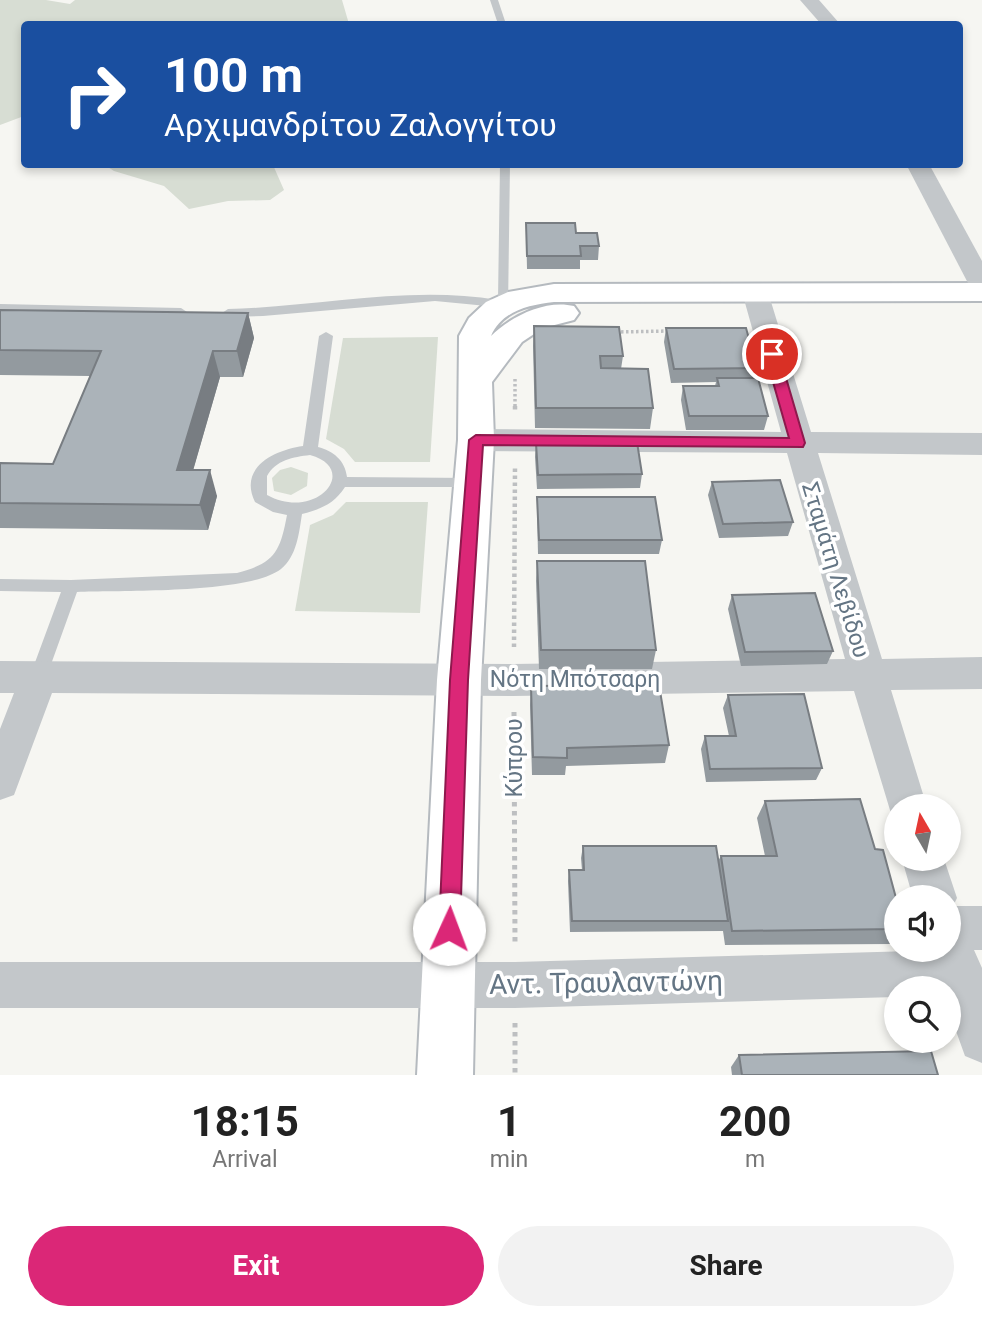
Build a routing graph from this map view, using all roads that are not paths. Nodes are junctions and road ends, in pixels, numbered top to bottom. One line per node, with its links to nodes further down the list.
1 (494, 0): 3 (lane)
2 (809, 0): 4 (street)
3 (501, 21)
4 (828, 21)
5 (505, 168): 10 (lane)
6 (919, 168): 7 (street)
7 (982, 285)
8 (982, 292): 9 (main road)
9 (757, 301): 10 (main road); 12 (main road); 15 (street, Σταμάτη Λεβίδου)
10 (521, 307): 11 (lane); 14 (main road)
11 (0, 309)
12 (982, 309)
13 (327, 336): 17 (lane)
14 (495, 440): 15 (street); 19 (main road)
15 (798, 443): 16 (street); 25 (street, Σταμάτη Λεβίδου)
16 (982, 444)
17 (310, 450): 18 (lane); 20 (lane)
18 (339, 482): 19 (lane); 20 (lane)
19 (473, 483): 27 (main road)
20 (295, 510): 22 (lane)
21 (0, 585): 22 (lane)
22 (71, 586): 24 (lane)
23 (982, 673): 25 (street, Νότη Μπότσαρη)
24 (39, 676): 26 (street, Νότη Μπότσαρη); 27 (street, Νότη Μπότσαρη); 28 (street)
25 (867, 676): 27 (street, Νότη Μπότσαρη); 29 (street, Σταμάτη Λεβίδου)
26 (0, 677)
27 (459, 680): 35 (main road)
28 (0, 782)
29 (903, 794)
30 (961, 928): 31 (street)
31 (982, 928)
32 (884, 961): 35 (street, Αντ. Τραυλαντώνη)
33 (957, 962): 36 (street)
34 (0, 985): 35 (street, Αντ. Τραυλαντώνη)
35 (447, 985): 37 (main road)
36 (982, 1039)
37 (445, 1075)

